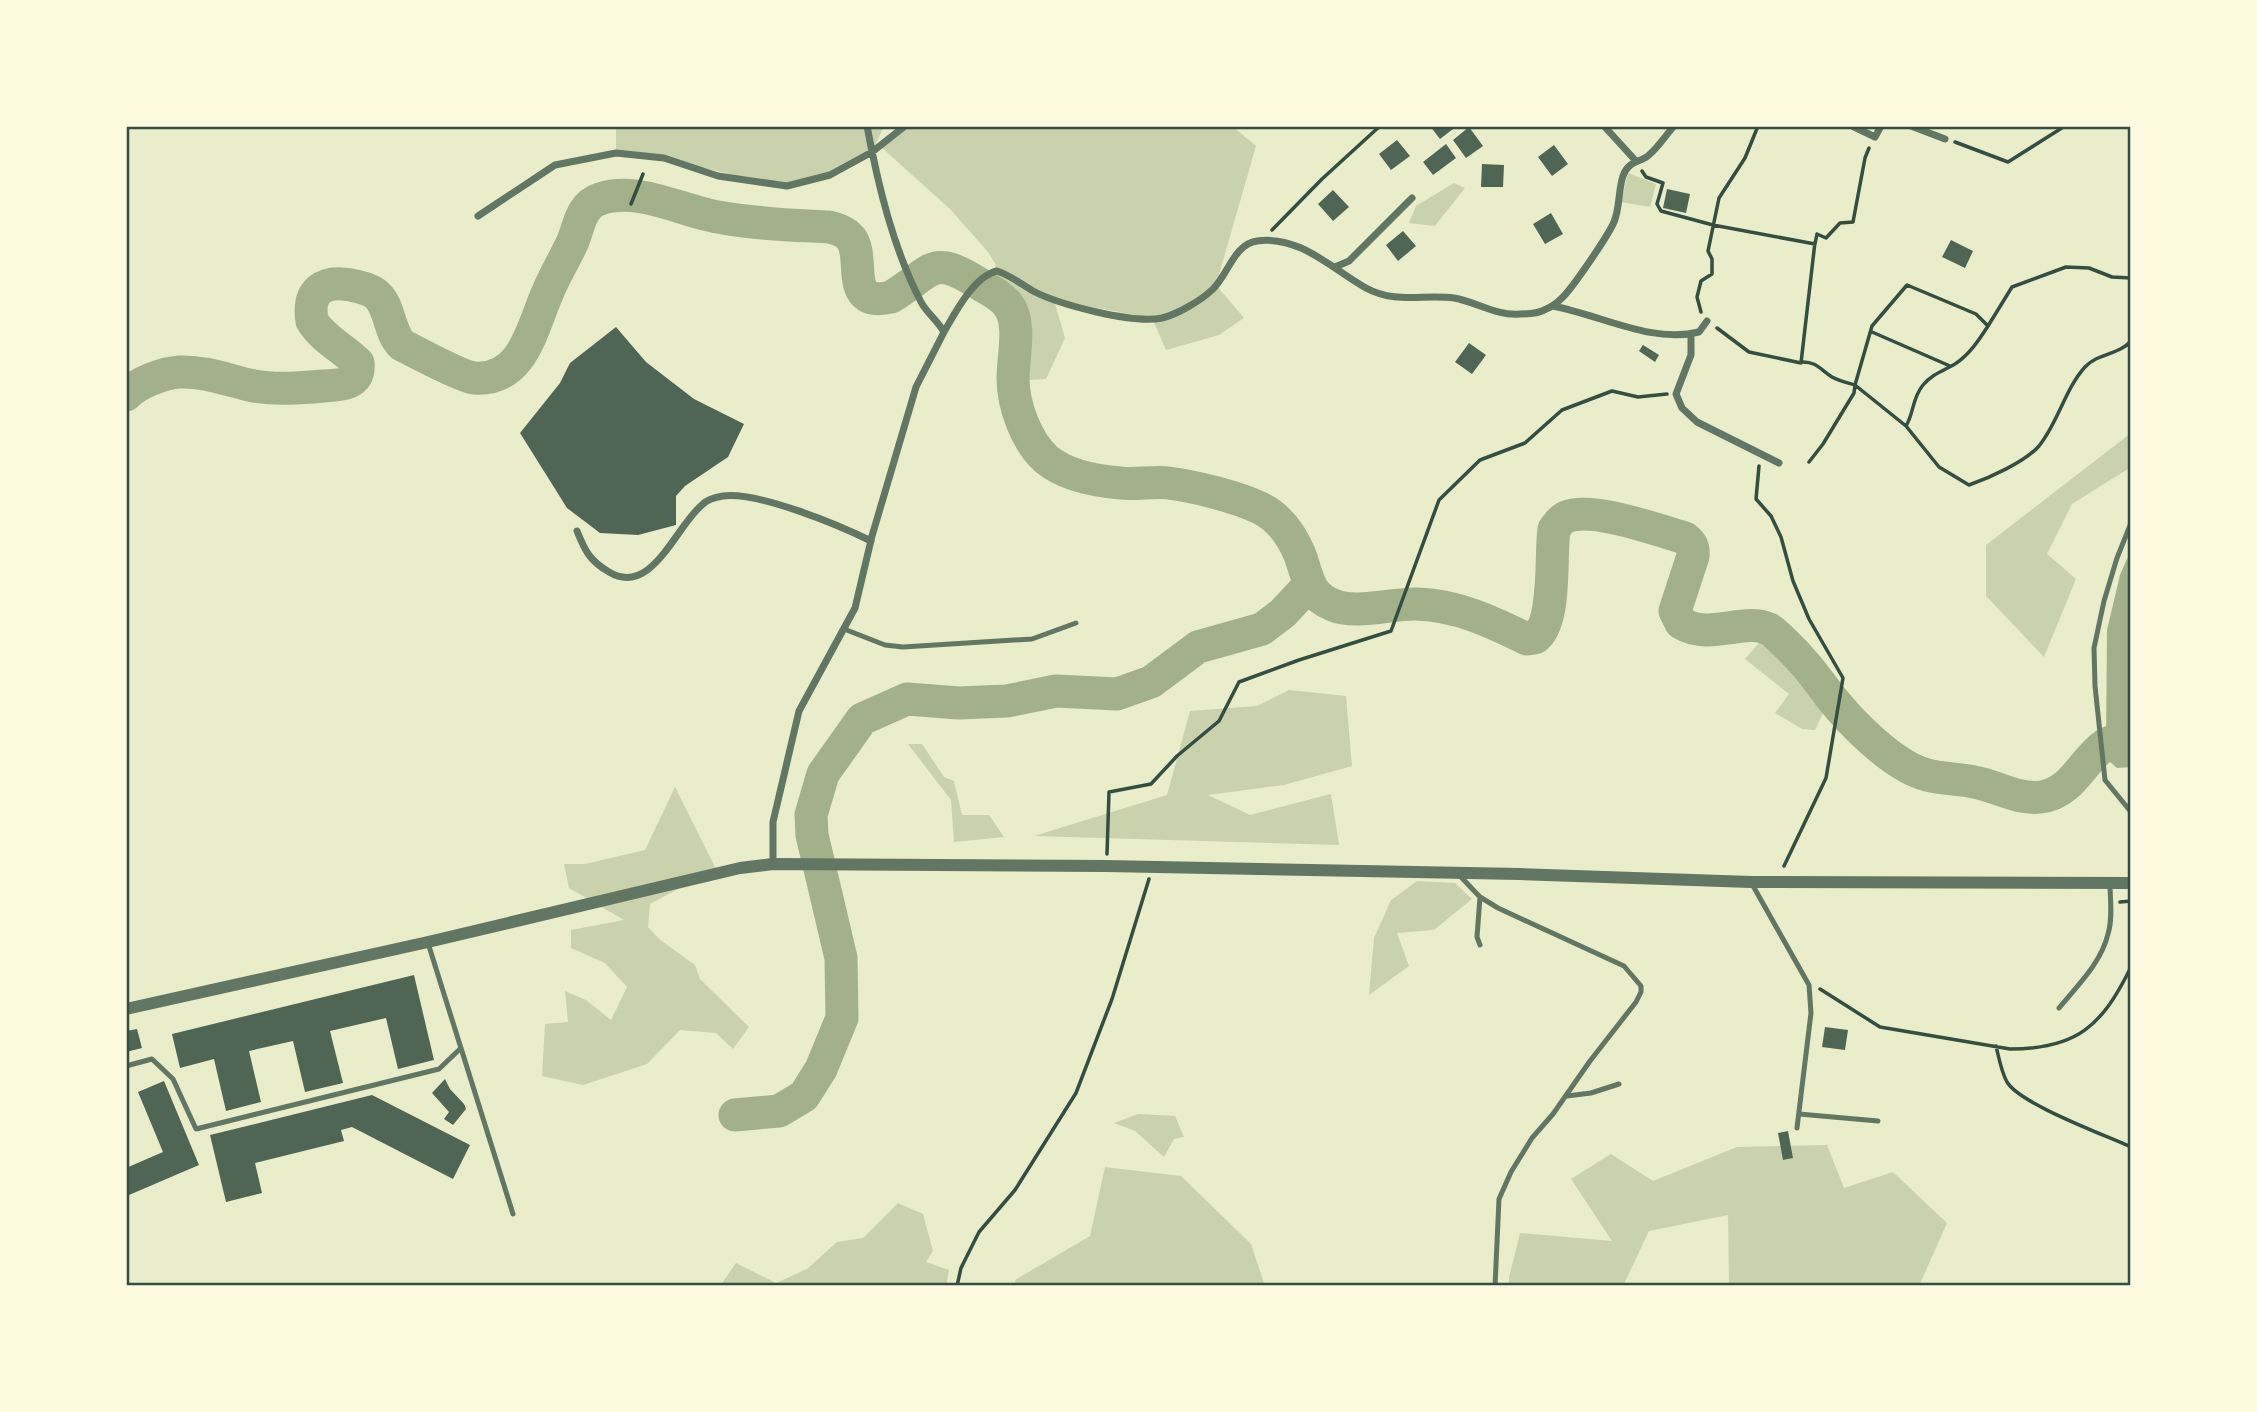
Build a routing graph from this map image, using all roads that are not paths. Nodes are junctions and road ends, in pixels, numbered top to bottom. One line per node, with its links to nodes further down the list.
1 (867, 126): 9 (street)
2 (905, 126): 9 (street)
3 (1604, 126): 10 (street)
4 (1674, 126): 10 (street)
5 (1852, 126): 6 (street)
6 (1881, 126)
7 (1911, 126): 8 (street)
8 (1945, 139)
9 (872, 152): 12 (street); 16 (street)
10 (1635, 160): 14 (street)
11 (1412, 198): 13 (street)
12 (478, 216)
13 (1335, 267): 14 (street); 16 (street)
14 (1552, 306): 17 (street)
15 (1707, 321): 17 (street)
16 (944, 332): 21 (street)
17 (1691, 334): 18 (street)
18 (1779, 463)
19 (2131, 523): 24 (lane)
20 (577, 531): 21 (street)
21 (871, 541): 23 (street)
22 (1076, 623): 23 (lane)
23 (844, 629): 25 (street)
24 (2131, 811)
25 (778, 864): 26 (street); 31 (street)
26 (1457, 873): 27 (street); 30 (lane)
27 (1751, 881): 28 (street); 39 (lane)
28 (2110, 883): 29 (street); 33 (lane)
29 (2131, 883)
30 (1480, 897): 32 (lane); 38 (lane)
31 (428, 942): 34 (street); 35 (lane)
32 (1480, 944)
33 (2059, 1008)
34 (126, 1009)
35 (461, 1048): 36 (lane); 42 (lane)
36 (126, 1066)
37 (1619, 1084): 38 (lane)
38 (1567, 1096): 43 (lane)
39 (1799, 1114): 40 (lane); 41 (lane)
40 (1878, 1121)
41 (1797, 1128)
42 (513, 1214)
43 (1495, 1286)

